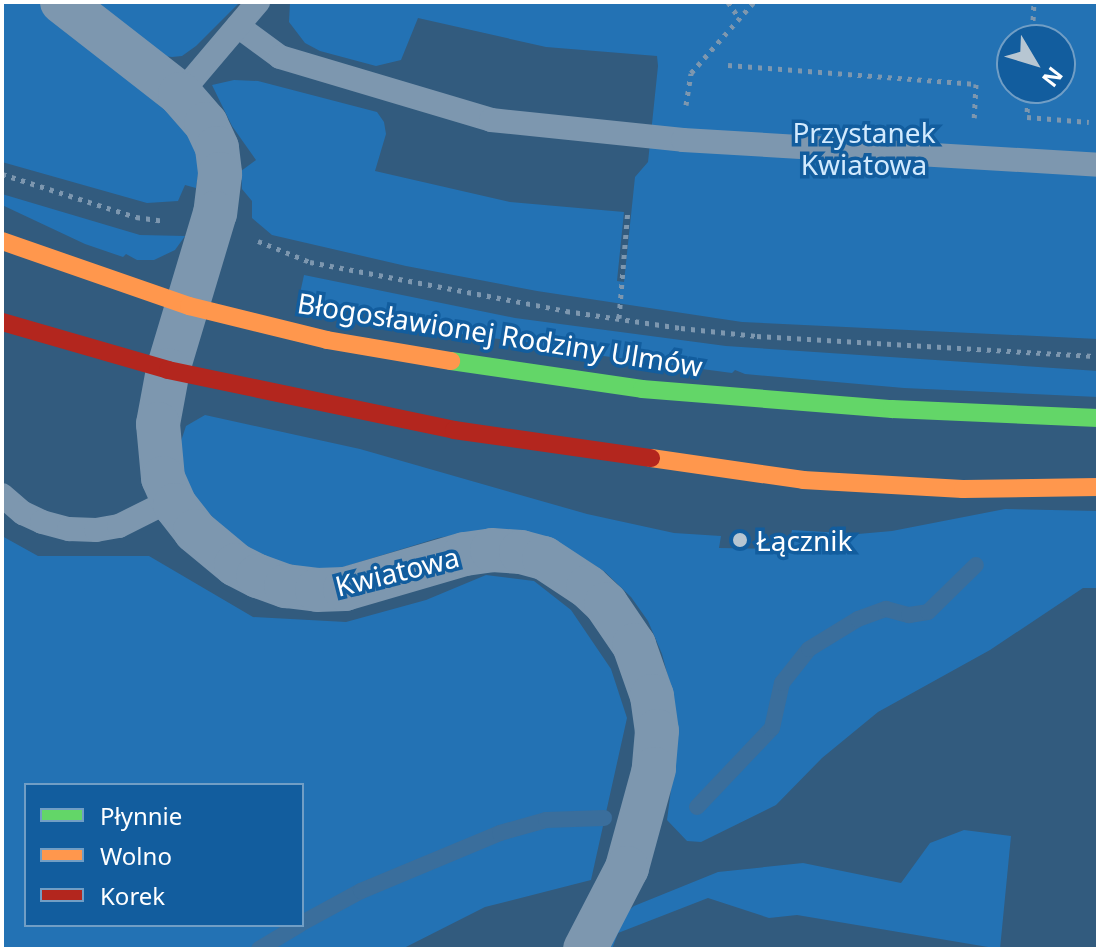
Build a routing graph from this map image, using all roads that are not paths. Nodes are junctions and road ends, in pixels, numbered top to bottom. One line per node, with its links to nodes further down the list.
1 (62, 2): 4 (street, Kwiatowa)
2 (258, 2): 3 (lane)
3 (238, 26): 4 (lane); 5 (lane)
4 (180, 94): 7 (street, Kwiatowa)
5 (1098, 165)
6 (2, 241): 7 (main road, Błogosławionej Rodziny Ulmów)
7 (189, 306): 9 (street, Kwiatowa); 10 (main road, Błogosławionej Rodziny Ulmów)
8 (2, 322): 9 (main road)
9 (168, 370): 11 (main road); 13 (street, Kwiatowa)
10 (1098, 418)
11 (1098, 487)
12 (2, 495): 13 (lane)
13 (173, 499): 14 (street, Kwiatowa)
14 (585, 949)

